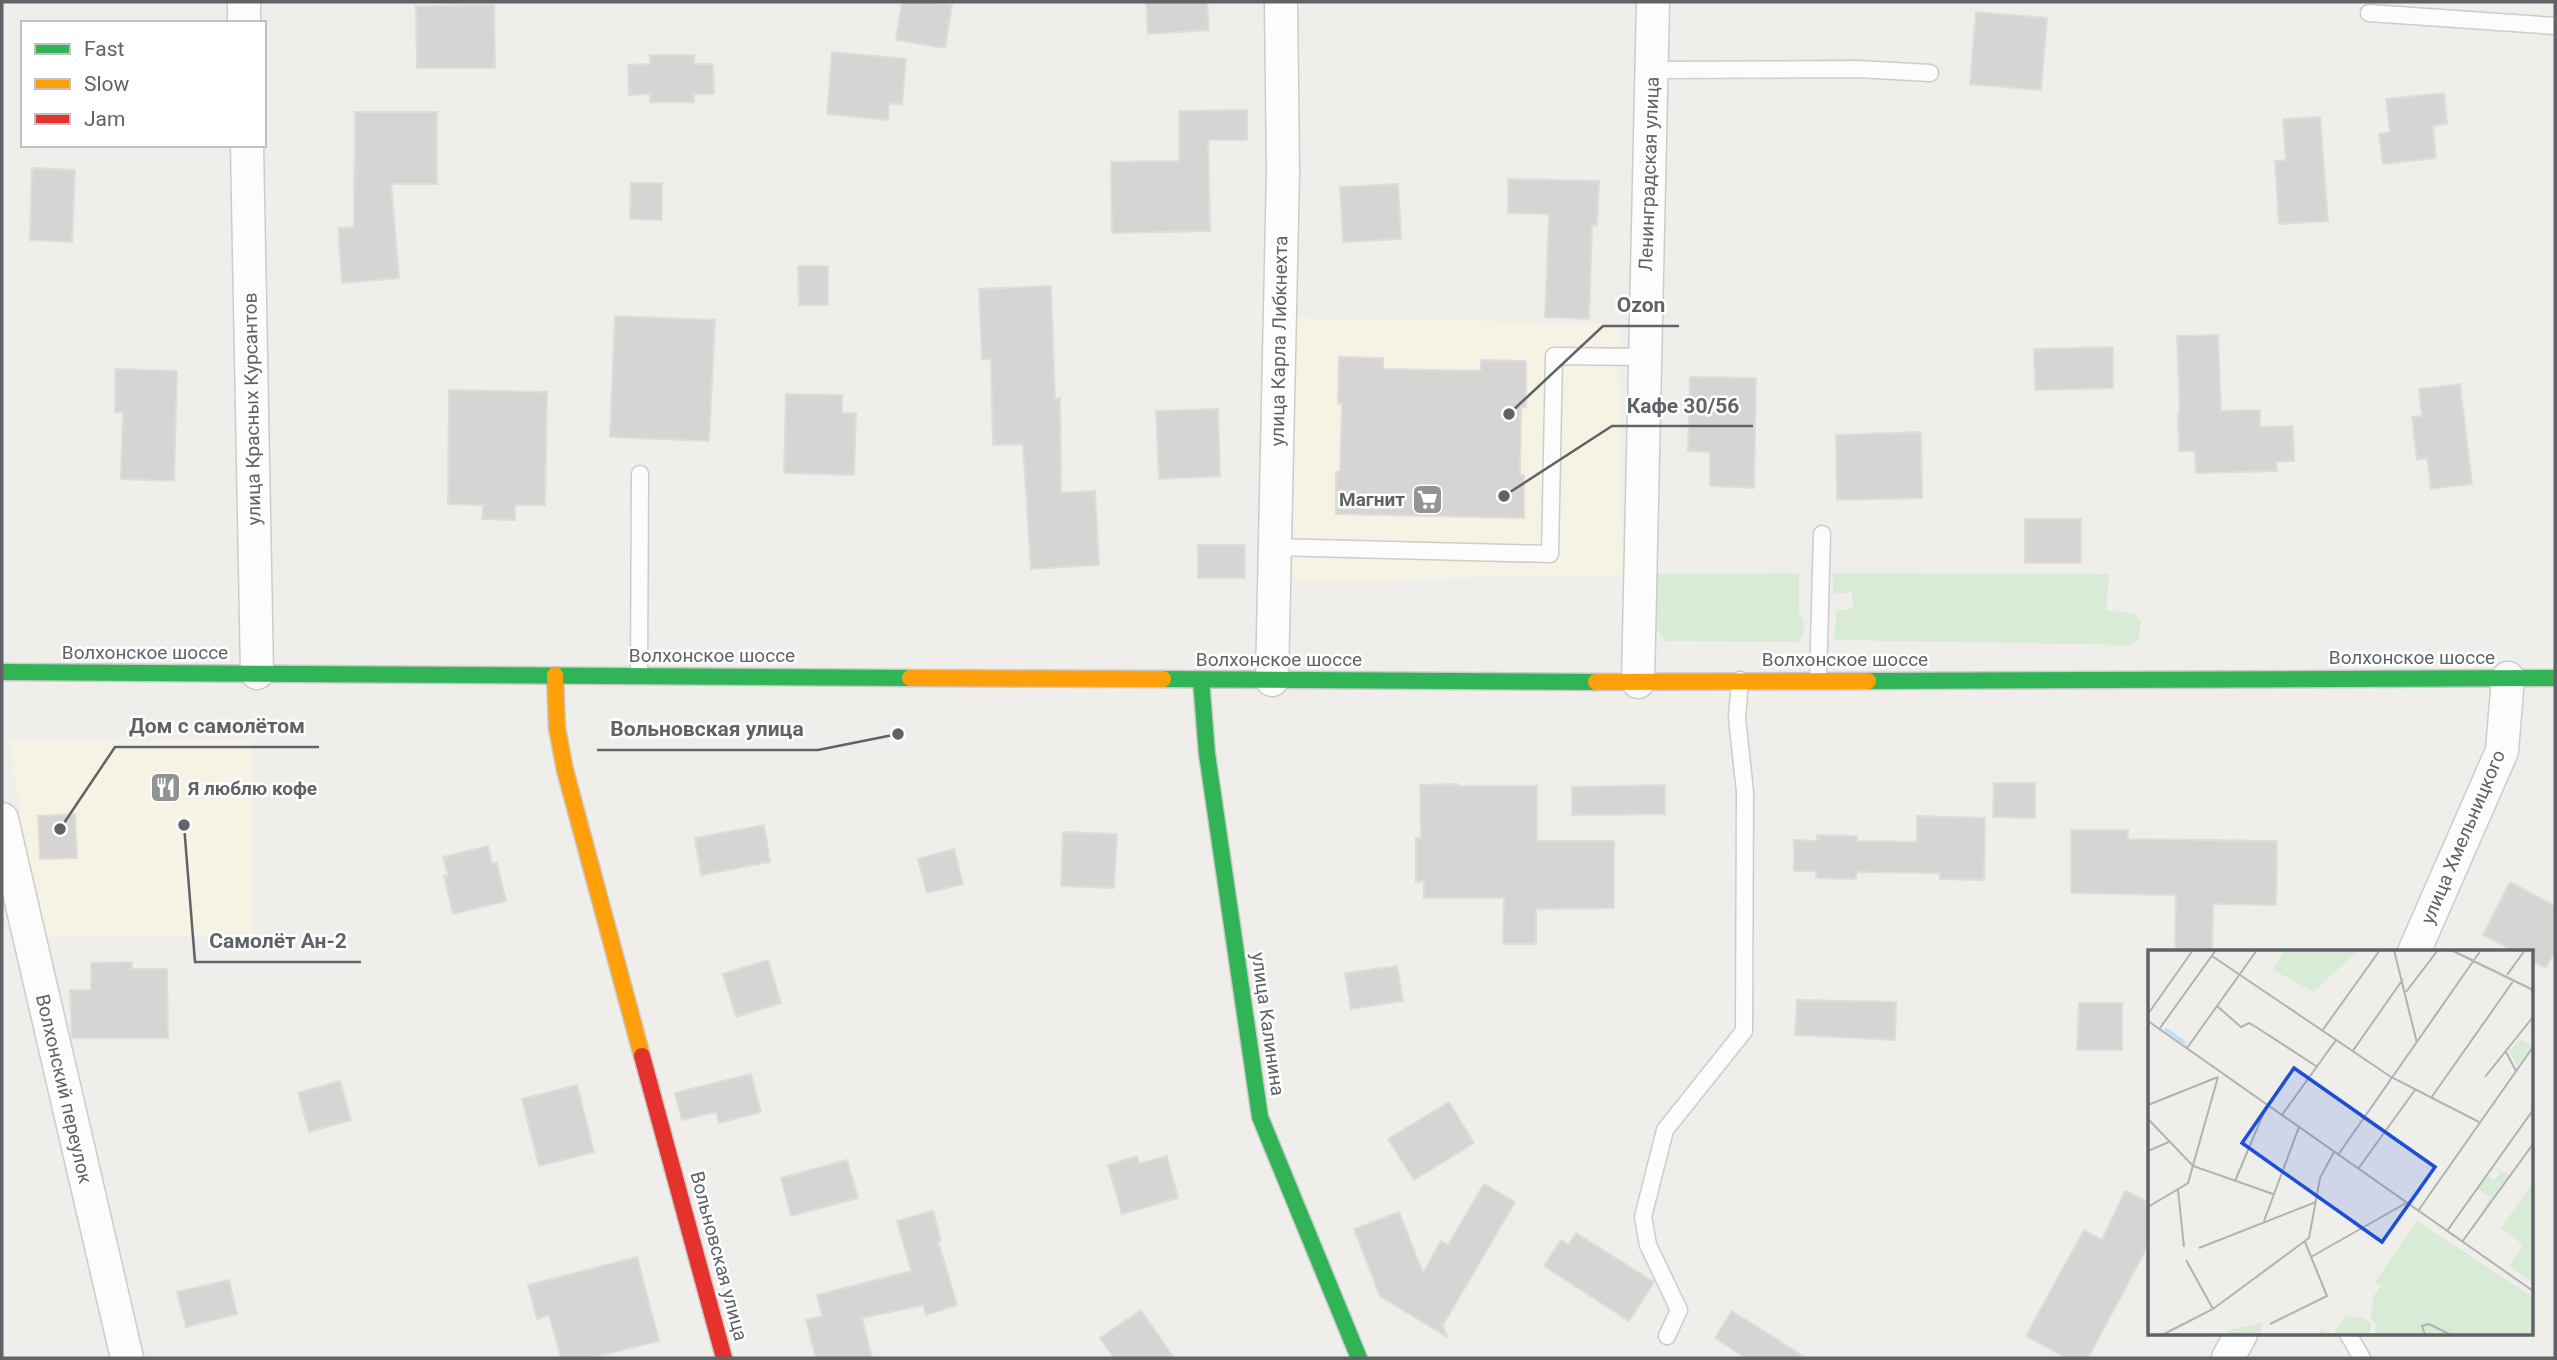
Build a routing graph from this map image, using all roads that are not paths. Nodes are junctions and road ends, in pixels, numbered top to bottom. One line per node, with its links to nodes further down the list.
1 (244, 2): 5 (street)
2 (1282, 2): 13 (street, улица Карла Либкнехта)
3 (1653, 2): 7 (street, Ленинградская улица)
4 (2369, 13): 6 (lane)
5 (244, 21)
6 (2555, 26)
7 (1652, 70): 8 (lane); 10 (street, Ленинградская улица)
8 (1930, 73)
9 (247, 147): 15 (street, улица Красных Курсантов)
10 (1644, 357): 13 (lane); 24 (street, Ленинградская улица)
11 (640, 474): 17 (lane)
12 (1822, 534): 23 (lane)
13 (1274, 547): 21 (street, улица Карла Либкнехта)
14 (2, 672): 15 (main road, Волхонское шоссе)
15 (257, 673): 16 (main road, Волхонское шоссе)
16 (555, 676): 17 (main road, Волхонское шоссе); 31 (main road, Вольновская улица)
17 (639, 676): 20 (main road, Волхонское шоссе)
18 (2508, 678): 19 (main road, Волхонское шоссе); 23 (main road, Волхонское шоссе); 26 (street, улица Хмельницкого)
19 (2555, 678)
20 (1202, 680): 21 (main road, Волхонское шоссе); 32 (main road, улица Калинина)
21 (1272, 680): 24 (main road, Волхонское шоссе)
22 (1740, 680): 23 (main road, Волхонское шоссе); 24 (main road, Волхонское шоссе); 27 (lane)
23 (1818, 680)
24 (1638, 682)
25 (2, 819): 30 (street, Волхонский переулок)
26 (2415, 950)
27 (1667, 1336)
28 (2240, 1336): 33 (street)
29 (2349, 1336): 34 (lane)
30 (127, 1358)
31 (724, 1358)
32 (1359, 1358)
33 (2228, 1358)
34 (2361, 1358)

